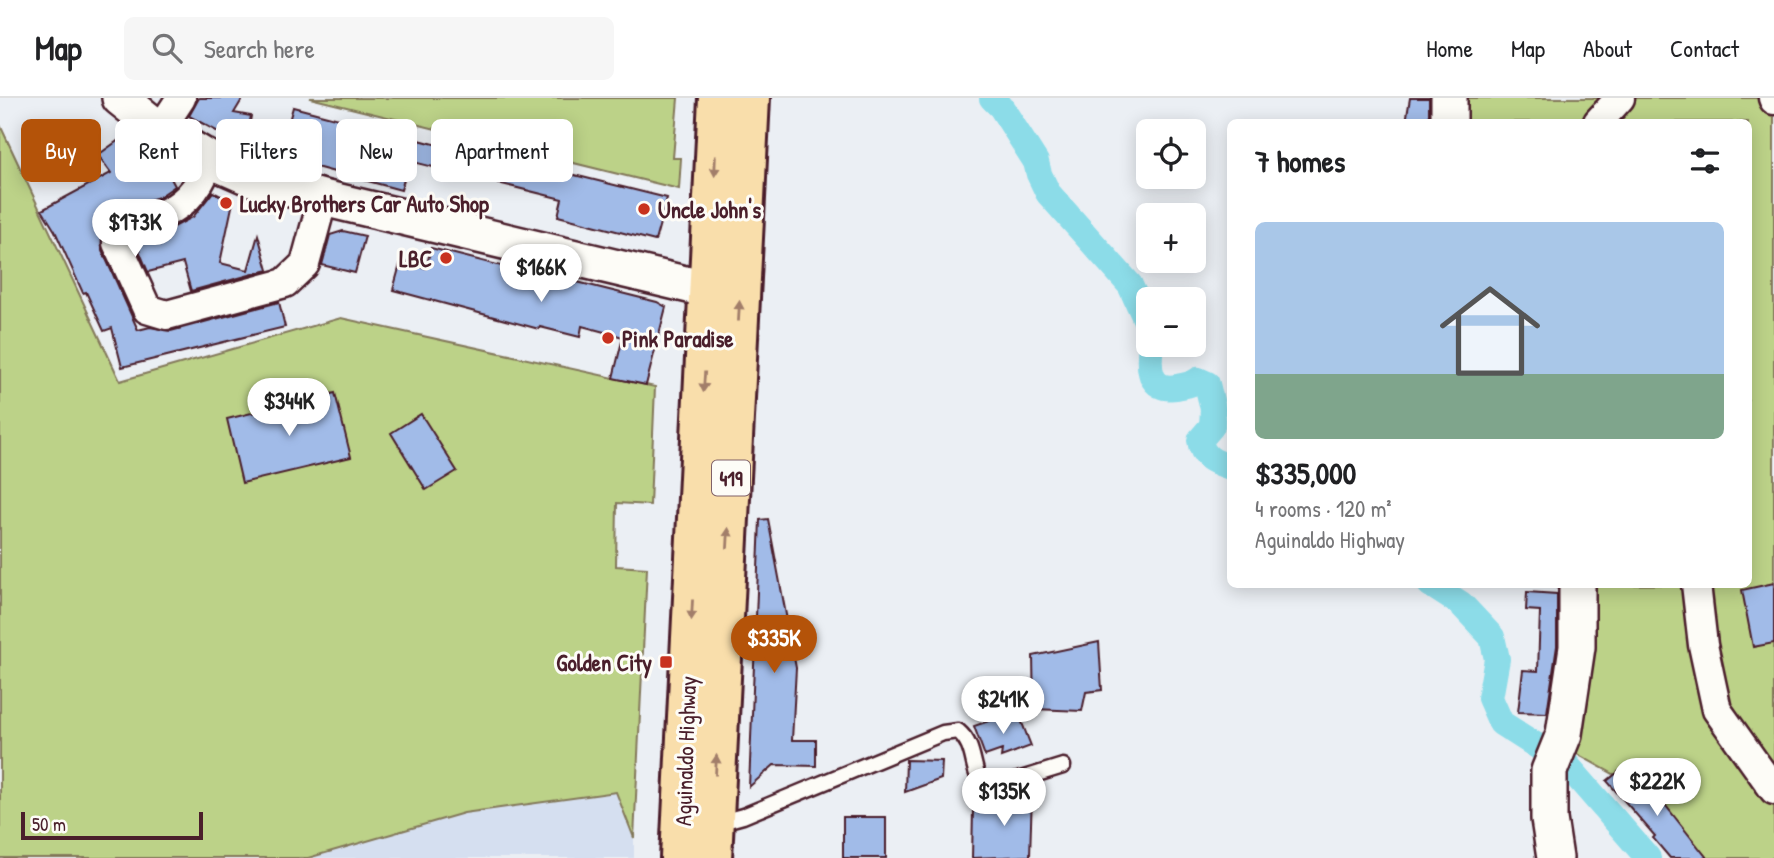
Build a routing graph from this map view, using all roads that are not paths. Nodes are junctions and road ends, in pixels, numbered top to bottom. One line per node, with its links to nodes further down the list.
1 (120, 98): 7 (street)
2 (181, 98): 8 (street)
3 (718, 98): 14 (highway, Aguinaldo Highway / 419, one-way to 14)
4 (750, 98): 19 (highway, Aguinaldo Highway / 419, one-way to 4)
5 (1449, 98): 9 (street)
6 (1620, 98): 10 (street)
7 (146, 119)
8 (167, 119)
9 (1449, 119)
10 (1601, 119)
11 (202, 155): 12 (street)
12 (210, 160): 13 (street); 13 (street)
13 (323, 198): 14 (street)
14 (710, 290): 20 (highway, Aguinaldo Highway / 419, one-way to 20)
15 (1577, 588): 21 (street)
16 (1696, 588): 18 (street)
17 (1063, 766): 19 (lane)
18 (1774, 790)
19 (712, 841)
20 (680, 858)
21 (1555, 858)

